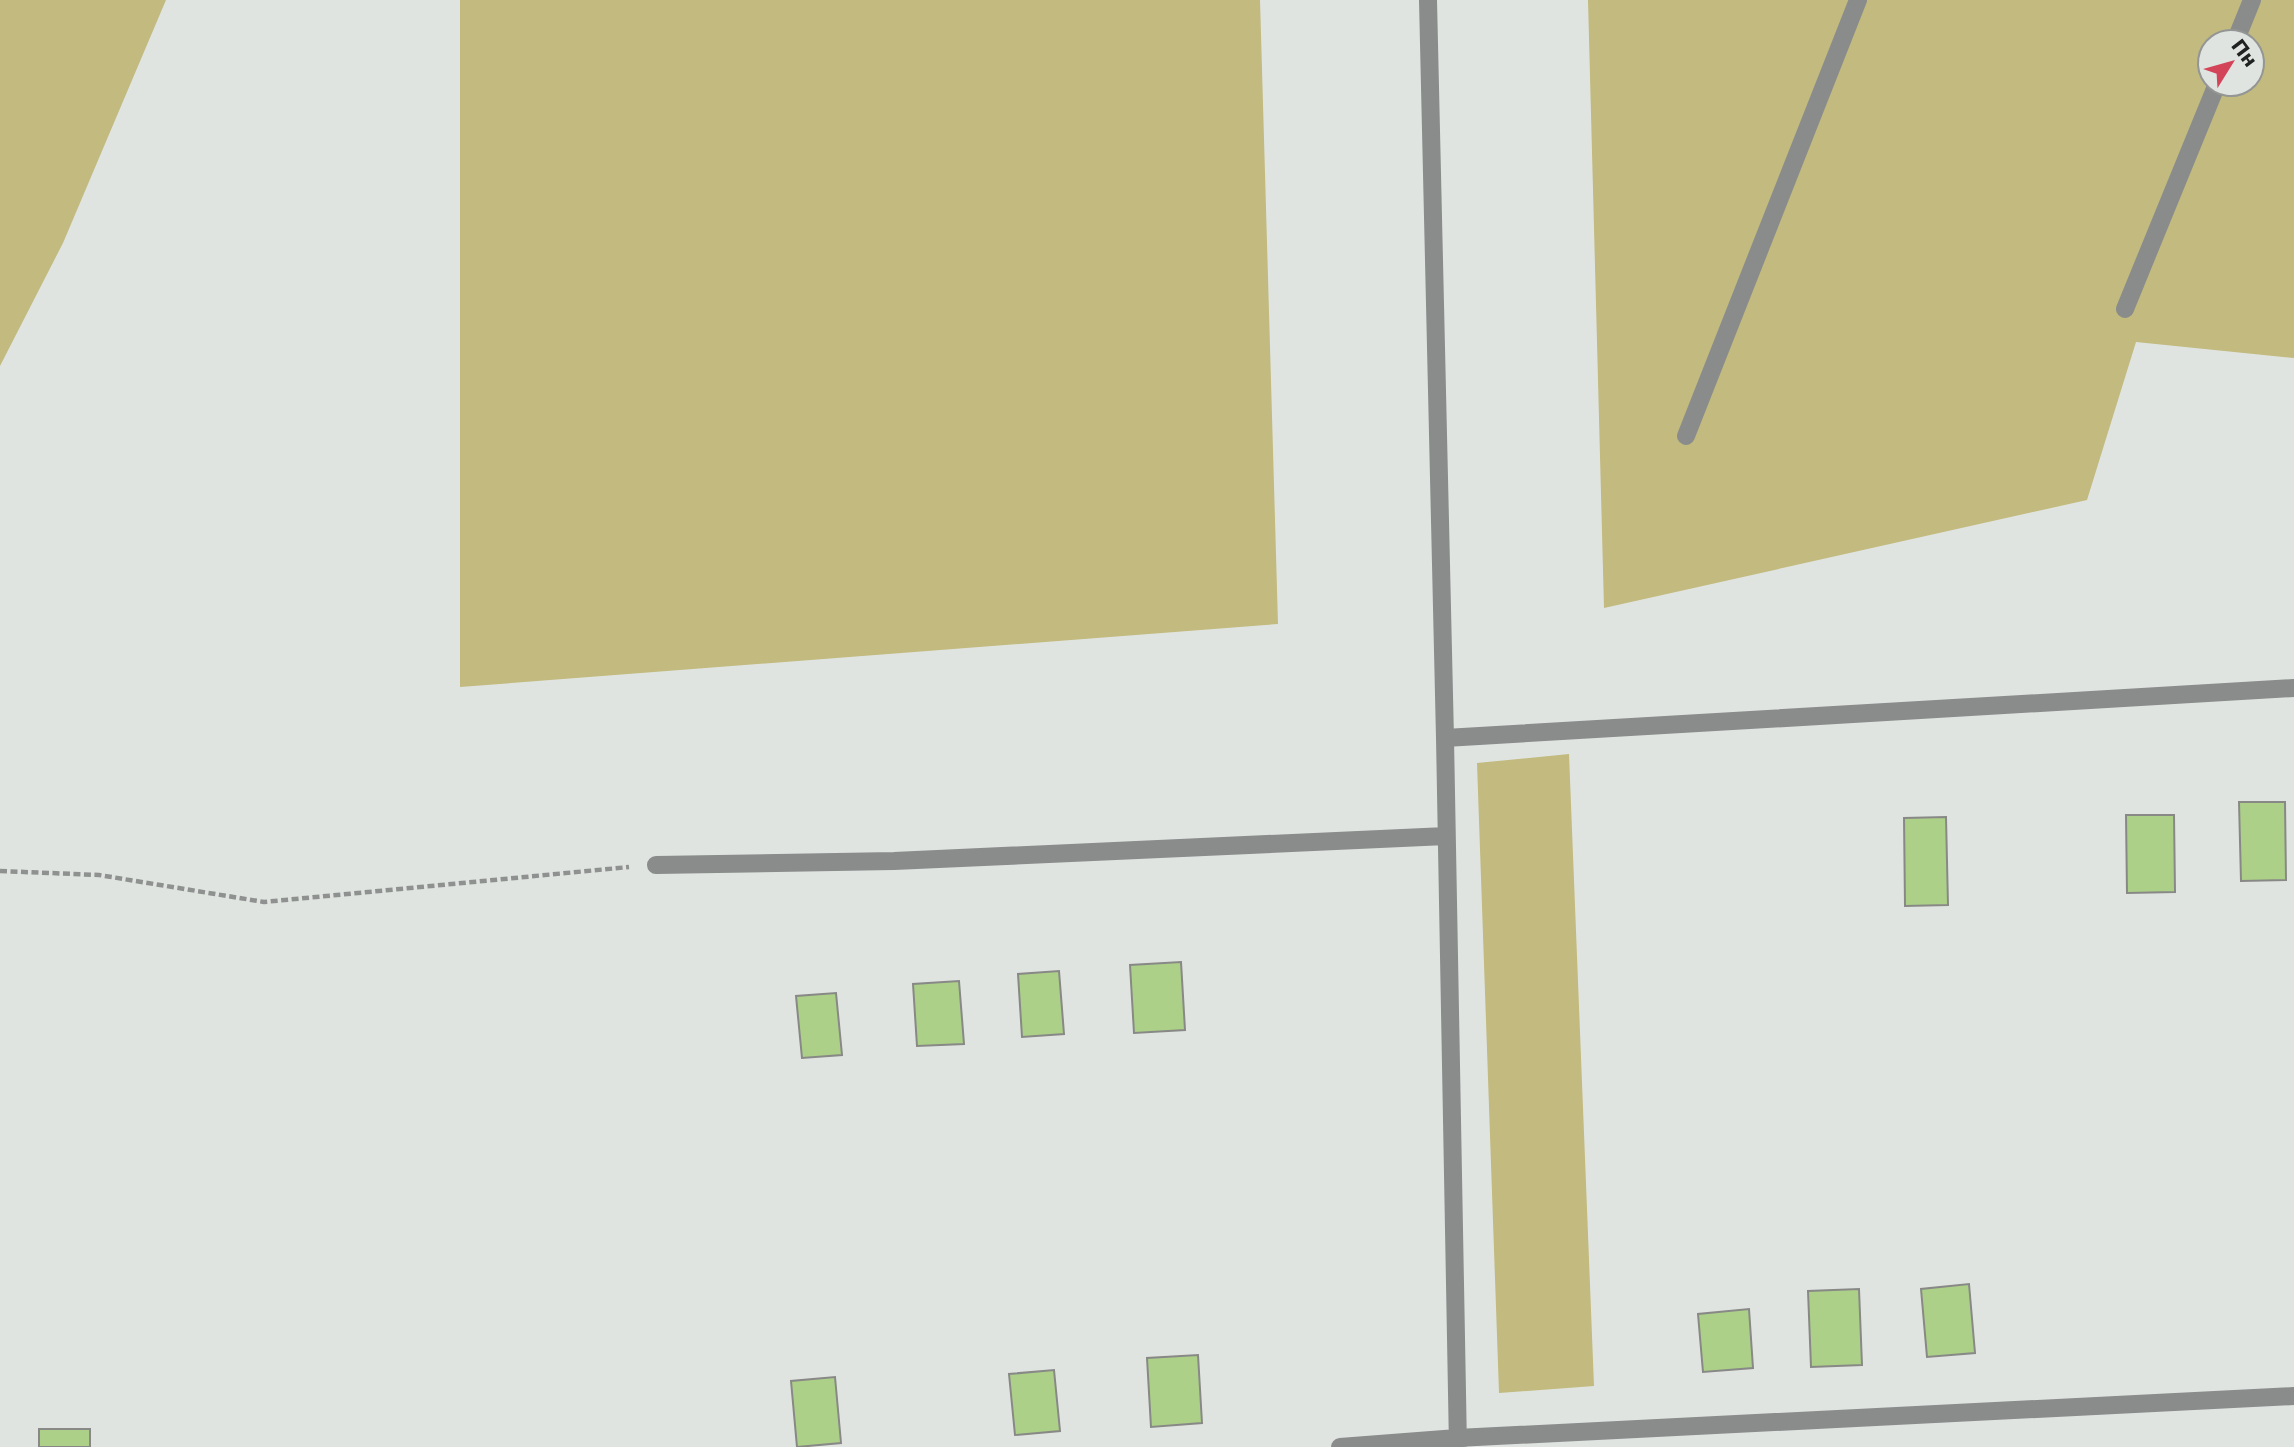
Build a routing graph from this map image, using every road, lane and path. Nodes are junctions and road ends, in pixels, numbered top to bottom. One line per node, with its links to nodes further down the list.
1 (1428, 0): 9 (street)
2 (1858, 0): 7 (street)
3 (2252, 0): 4 (street)
4 (2241, 28)
5 (2211, 98): 6 (street)
6 (2124, 309)
7 (1686, 436)
8 (2294, 688): 9 (street)
9 (1445, 738): 10 (street)
10 (1446, 836): 11 (street); 14 (street)
11 (656, 865): 12 (path)
12 (0, 871)
13 (2294, 1396): 14 (street)
14 (1457, 1442): 15 (street)
15 (1339, 1447)

